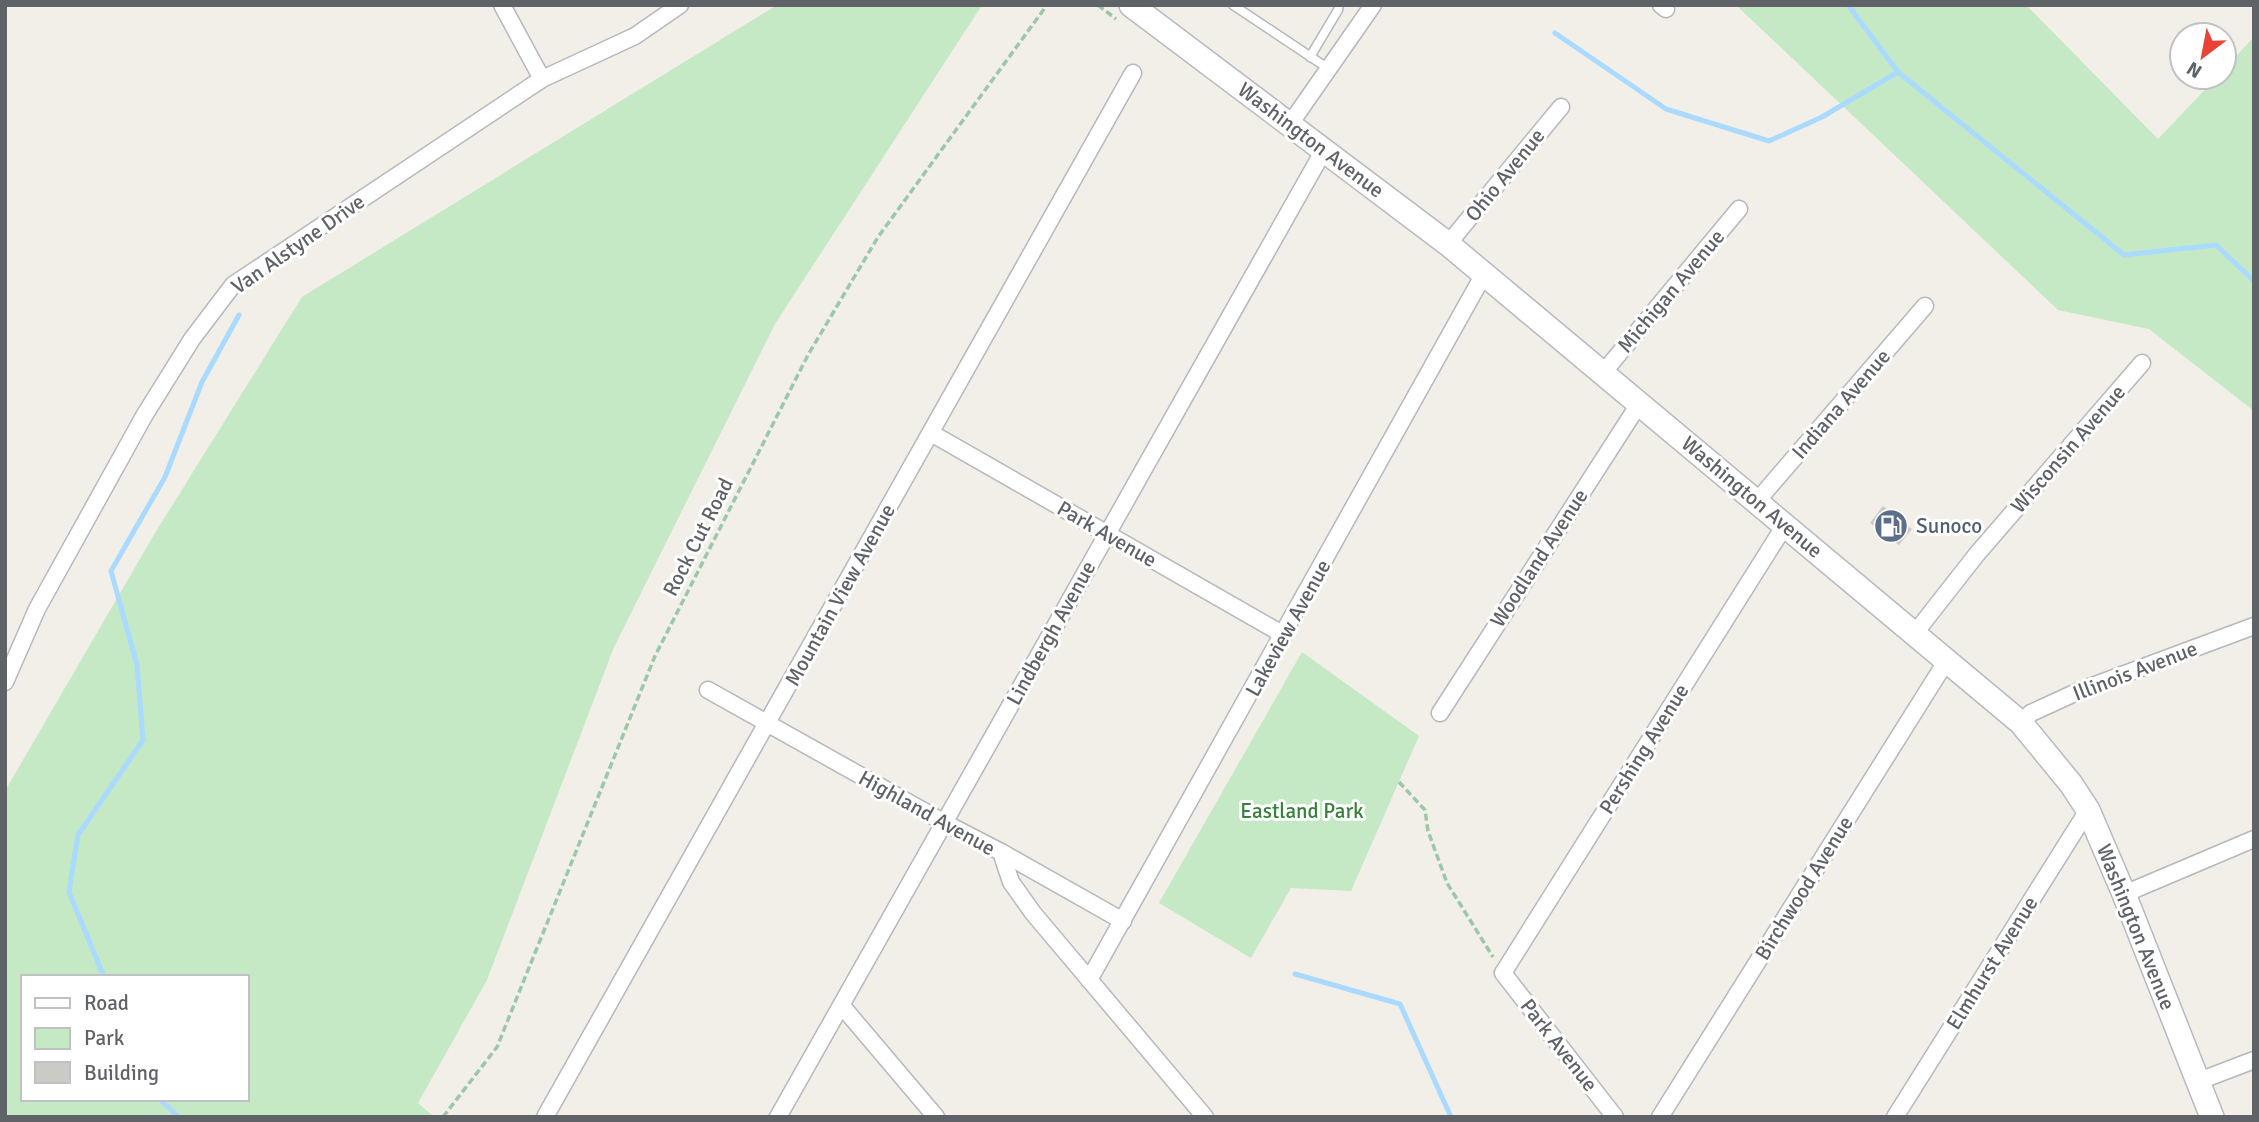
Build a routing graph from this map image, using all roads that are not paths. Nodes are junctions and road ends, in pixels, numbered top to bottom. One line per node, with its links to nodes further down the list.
1 (502, 5): 10 (street)
2 (680, 5): 10 (street, Van Alstyne Drive)
3 (1130, 5): 12 (street, Washington Avenue)
4 (1233, 5): 7 (lane)
5 (1373, 5): 8 (street)
6 (1338, 8): 7 (lane)
7 (1310, 57): 8 (lane)
8 (1329, 69): 12 (street)
9 (1133, 73): 21 (street, Mountain View Avenue)
10 (542, 79): 29 (street, Van Alstyne Drive)
11 (1561, 107): 15 (street, Ohio Avenue)
12 (1290, 124): 13 (street, Washington Avenue)
13 (1324, 150): 15 (street, Washington Avenue); 24 (street, Lindbergh Avenue)
14 (1739, 209): 19 (street, Michigan Avenue)
15 (1448, 244): 16 (street, Washington Avenue)
16 (1484, 274): 19 (street, Washington Avenue); 27 (street, Lakeview Avenue)
17 (1925, 306): 22 (street, Indiana Avenue)
18 (2142, 363): 26 (street, Wisconsin Avenue)
19 (1603, 373): 20 (street, Washington Avenue)
20 (1639, 404): 22 (street, Washington Avenue); 31 (street, Woodland Avenue)
21 (931, 433): 24 (street, Park Avenue); 32 (street, Mountain View Avenue)
22 (1758, 501): 23 (street, Washington Avenue)
23 (1785, 525): 26 (street, Washington Avenue); 40 (street, Pershing Avenue)
24 (1107, 534): 27 (street, Park Avenue); 35 (street, Lindbergh Avenue)
25 (2254, 626): 33 (street, Illinois Avenue)
26 (1915, 633): 28 (street, Washington Avenue)
27 (1284, 635): 39 (street, Lakeview Avenue)
28 (1947, 660): 33 (street, Washington Avenue); 50 (street, Birchwood Avenue)
29 (5, 682)
30 (708, 690): 32 (street, Highland Avenue)
31 (1440, 713)
32 (768, 723): 35 (street, Highland Avenue); 45 (street, Mountain View Avenue)
33 (2021, 723): 34 (street, Washington Avenue)
34 (2088, 810): 38 (street, Washington Avenue); 51 (street, Elmhurst Avenue)
35 (944, 823): 37 (street, Highland Avenue); 42 (street, Lindbergh Avenue)
36 (2254, 839): 38 (street)
37 (1001, 852): 39 (street); 41 (street, Highland Avenue)
38 (2124, 894): 44 (street, Washington Avenue)
39 (1123, 921): 41 (street, Lakeview Avenue)
40 (1503, 974): 49 (street, Park Avenue)
41 (1089, 980): 48 (street, Highland Avenue)
42 (842, 1006): 46 (street, Lindbergh Avenue); 47 (street)
43 (2254, 1060): 44 (street)
44 (2199, 1081): 52 (street, Washington Avenue)
45 (545, 1117)
46 (778, 1117)
47 (936, 1117)
48 (1205, 1117)
49 (1615, 1117)
50 (1660, 1117)
51 (1895, 1117)
52 (2212, 1117)

